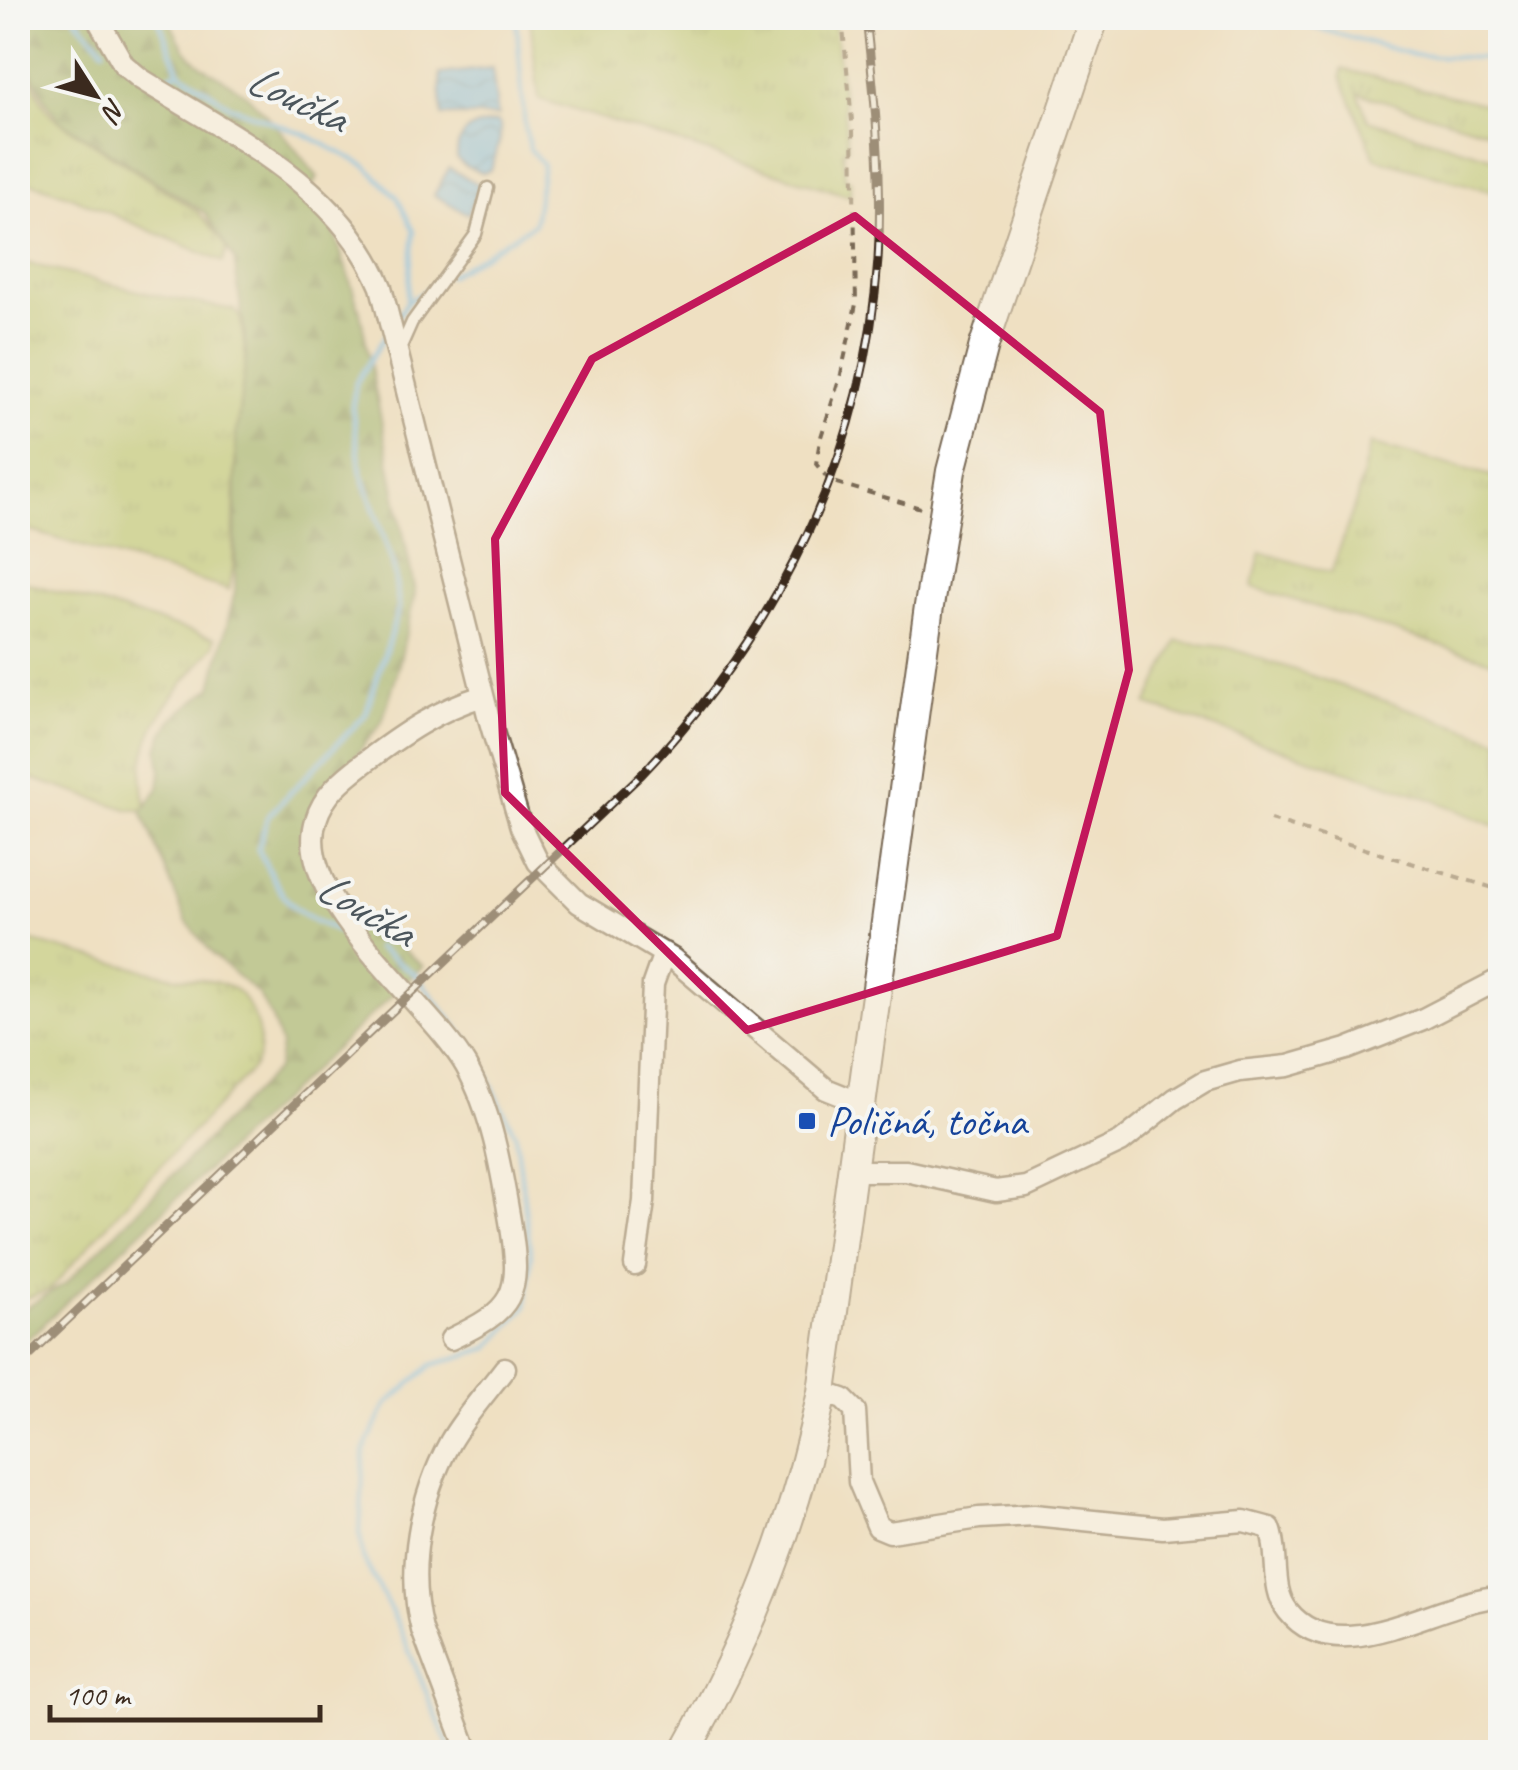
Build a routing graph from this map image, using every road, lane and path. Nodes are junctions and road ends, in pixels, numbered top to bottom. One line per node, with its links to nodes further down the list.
1 (97, 18): 5 (street)
2 (842, 18): 6 (path)
3 (1094, 18): 6 (main road)
4 (488, 188): 5 (lane)
5 (396, 347): 7 (street)
6 (943, 514): 12 (main road)
7 (482, 696): 10 (street); 15 (street)
8 (1270, 820): 9 (path)
9 (1500, 890)
10 (664, 953): 12 (street); 14 (street)
11 (1500, 979): 13 (street)
12 (863, 1104): 13 (main road)
13 (854, 1171): 17 (main road)
14 (635, 1265)
15 (451, 1339)
16 (505, 1368): 19 (street)
17 (822, 1392): 18 (street); 20 (main road)
18 (1500, 1596)
19 (468, 1752)
20 (685, 1752)

